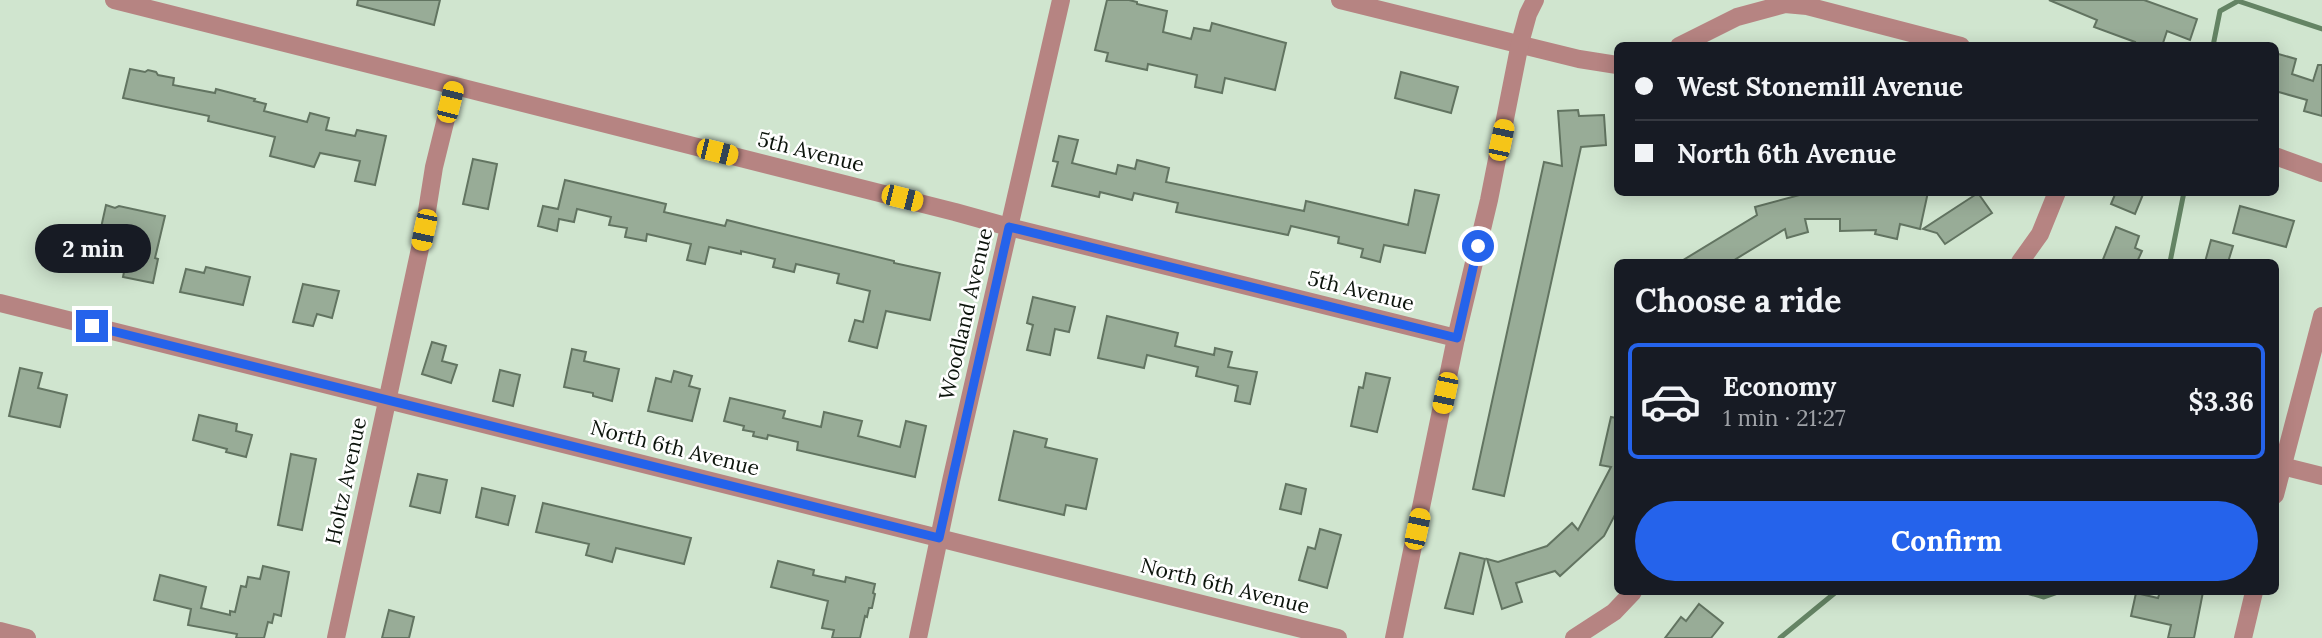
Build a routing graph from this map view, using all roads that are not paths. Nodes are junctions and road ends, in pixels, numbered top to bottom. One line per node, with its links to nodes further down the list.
1 (114, 0): 9 (street, 5th Avenue)
2 (1061, 0): 13 (street, Woodland Avenue)
3 (1340, 0): 7 (street)
4 (1535, 0): 7 (street)
5 (1687, 42): 6 (street)
6 (1946, 42)
7 (1520, 43): 8 (street); 17 (street)
8 (1614, 65)
9 (454, 86): 13 (street, 5th Avenue); 18 (street, Holtz Avenue)
10 (2279, 157): 11 (street)
11 (2322, 173)
12 (2055, 196): 14 (street)
13 (1009, 227): 17 (street, 5th Avenue); 22 (street, Woodland Avenue)
14 (2022, 259)
15 (0, 303): 18 (street, North 6th Avenue)
16 (2322, 316): 19 (street)
17 (1457, 338): 30 (street)
18 (387, 400): 22 (street, North 6th Avenue); 27 (street, Holtz Avenue)
19 (2282, 466): 20 (street); 21 (street)
20 (2322, 476)
21 (2279, 478)
22 (939, 538): 28 (street, Woodland Avenue); 29 (street, North 6th Avenue)
23 (1630, 595): 31 (street)
24 (2252, 595): 32 (street)
25 (0, 631): 26 (street)
26 (27, 638)
27 (335, 638)
28 (918, 638)
29 (1338, 638)
30 (1394, 638)
31 (1574, 638)
32 (2243, 638)

